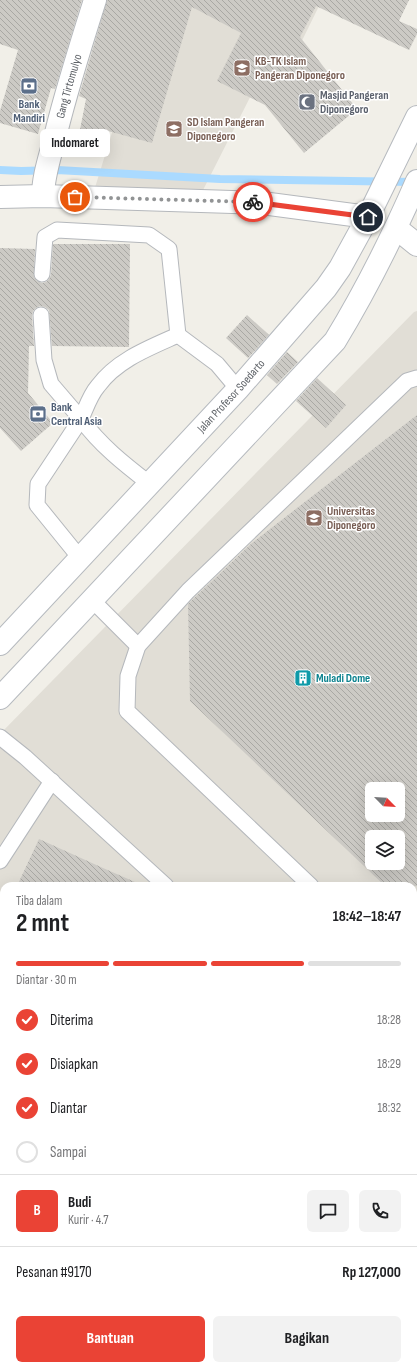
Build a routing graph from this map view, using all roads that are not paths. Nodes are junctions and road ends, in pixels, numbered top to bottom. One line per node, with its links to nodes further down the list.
1 (95, 0): 4 (main road, Gang Tirtomulyo)
2 (417, 117): 6 (main road, Jalan Profesor Soedarto)
3 (414, 186): 7 (main road)
4 (43, 192): 5 (main road); 6 (main road)
5 (0, 197)
6 (368, 217): 13 (main road, Jalan Profesor Soedarto)
7 (396, 228): 8 (main road); 17 (main road)
8 (417, 245)
9 (42, 274): 11 (lane)
10 (41, 315): 14 (lane)
11 (178, 335): 13 (lane); 14 (lane)
12 (417, 378): 19 (lane)
13 (238, 389): 15 (main road, Jalan Profesor Soedarto)
14 (81, 419): 15 (lane); 16 (lane)
15 (150, 484): 16 (main road, Jalan Profesor Soedarto)
16 (80, 558): 18 (main road, Jalan Profesor Soedarto)
17 (92, 600): 19 (lane); 20 (main road)
18 (0, 644)
19 (138, 646): 25 (lane)
20 (0, 698)
21 (0, 737): 22 (lane)
22 (52, 781): 23 (lane); 24 (lane)
23 (0, 861)
24 (162, 882)
25 (307, 882)

